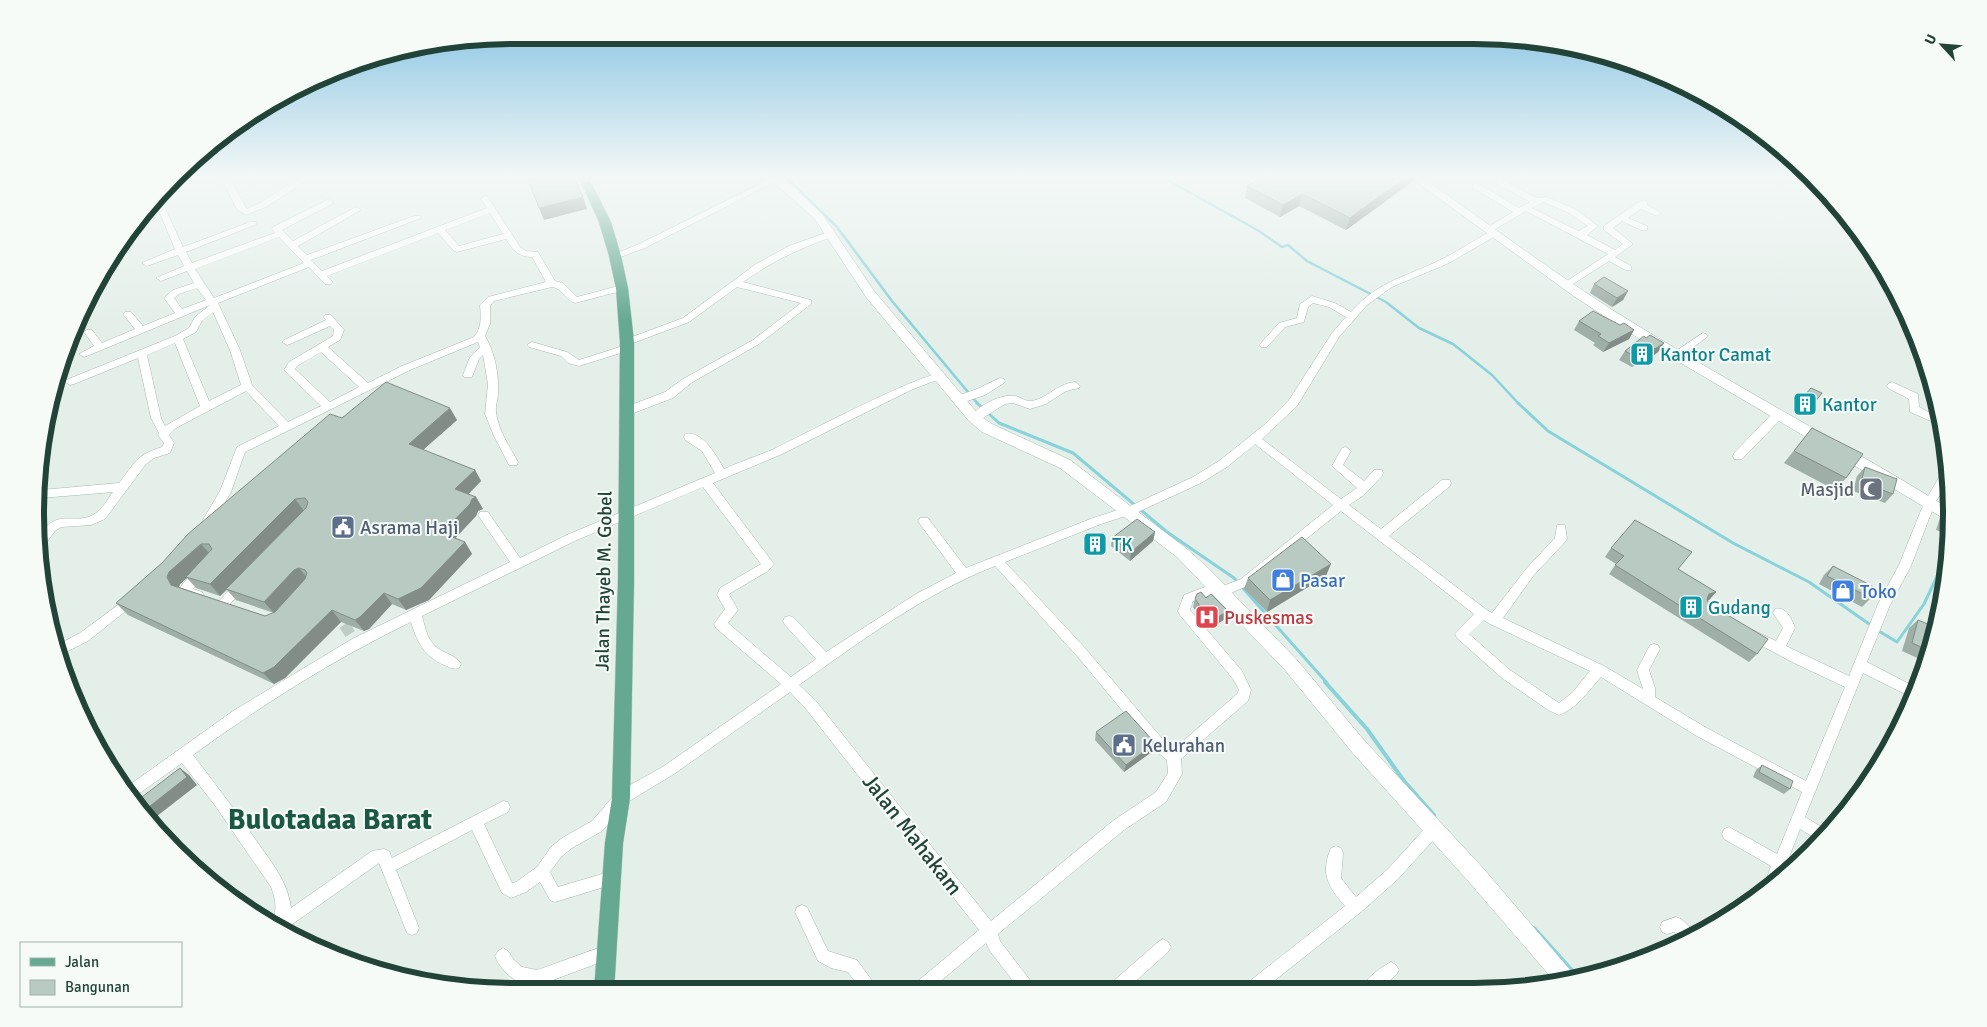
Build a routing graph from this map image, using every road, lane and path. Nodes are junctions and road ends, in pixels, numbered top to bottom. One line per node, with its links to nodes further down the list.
1 (170, 226): 25 (street)
2 (248, 226): 25 (street)
3 (284, 226): 20 (street)
4 (328, 226): 24 (street)
5 (397, 226): 28 (street)
6 (450, 226): 18 (street)
7 (503, 226): 23 (street)
8 (606, 226): 26 (main road, Jalan Thayeb M. Gobel)
9 (683, 226): 26 (street)
10 (824, 226): 21 (street)
11 (1485, 226): 19 (street)
12 (1499, 226): 19 (street)
13 (1560, 226): 22 (street)
14 (1592, 226): 22 (street)
15 (1610, 226): 27 (street)
16 (1639, 226): 17 (street)
17 (1644, 228)
18 (440, 230): 23 (street); 32 (street)
19 (1492, 231): 38 (street); 43 (street)
20 (279, 234): 24 (street); 30 (street)
21 (831, 234): 35 (street); 60 (street)
22 (1579, 234): 27 (street)
23 (509, 235): 37 (street)
24 (291, 246): 28 (street)
25 (181, 250): 29 (street); 30 (street)
26 (615, 256): 39 (main road, Jalan Thayeb M. Gobel)
27 (1613, 256): 31 (street); 38 (street)
28 (307, 261): 32 (street); 40 (street)
29 (147, 263)
30 (190, 267): 33 (street); 36 (street)
31 (1628, 268)
32 (320, 275): 34 (street)
33 (161, 278)
34 (328, 282)
35 (735, 283): 51 (street); 70 (street)
36 (199, 284): 40 (street); 41 (street)
37 (552, 284): 39 (street); 47 (street)
38 (1567, 285): 58 (street)
39 (622, 288): 51 (main road, Jalan Thayeb M. Gobel)
40 (212, 303): 41 (street); 48 (street); 63 (street)
41 (180, 313): 44 (street)
42 (128, 314): 44 (street)
43 (1351, 316): 52 (street); 77 (street)
44 (141, 330): 53 (street)
45 (89, 332): 53 (street)
46 (1703, 336): 58 (street)
47 (480, 337): 55 (street); 66 (street)
48 (178, 338): 56 (street); 68 (street)
49 (287, 342): 54 (street)
50 (532, 345): 51 (street)
51 (627, 345): 70 (main road, Jalan Thayeb M. Gobel)
52 (1264, 345)
53 (100, 348): 57 (street)
54 (322, 348): 66 (street); 69 (street)
55 (486, 348): 59 (street); 80 (street)
56 (142, 353): 62 (street); 75 (street)
57 (84, 354)
58 (1676, 356): 72 (street)
59 (468, 375)
60 (938, 376): 67 (street); 82 (street)
61 (1000, 380): 67 (street)
62 (70, 382)
63 (247, 386): 68 (street); 74 (street)
64 (1076, 386): 71 (street)
65 (1892, 386): 73 (street)
66 (367, 388): 69 (street)
67 (966, 398): 71 (street)
68 (206, 407): 75 (street)
69 (328, 407): 74 (street)
70 (627, 410): 93 (main road, Jalan Thayeb M. Gobel)
71 (982, 412): 91 (street)
72 (1778, 415): 79 (street); 89 (street)
73 (1933, 419)
74 (287, 428): 98 (street)
75 (164, 432): 86 (street)
76 (689, 437): 82 (street)
77 (1255, 439): 90 (street); 91 (street)
78 (1346, 451): 87 (street)
79 (1738, 456)
80 (513, 462)
81 (1378, 473): 87 (street)
82 (721, 474): 83 (street)
83 (705, 481): 93 (street); 121 (street, Jalan Mahakam)
84 (1942, 481): 89 (street)
85 (1446, 483): 99 (street)
86 (124, 487): 88 (street); 97 (street)
87 (1364, 487): 90 (street)
88 (45, 494)
89 (1930, 503): 92 (street); 119 (street)
90 (1340, 505): 99 (street); 105 (street)
91 (1135, 508): 100 (street); 105 (street)
92 (1943, 511)
93 (626, 514): 101 (street); 129 (main road, Jalan Thayeb M. Gobel)
94 (484, 515): 101 (street)
95 (924, 521): 103 (street)
96 (1561, 528): 111 (street)
97 (45, 534)
98 (198, 534)
99 (1382, 535): 111 (street)
100 (997, 561): 103 (street); 126 (street)
101 (518, 564): 110 (street)
102 (210, 565): 107 (street)
103 (964, 574): 117 (street)
104 (248, 578): 107 (street)
105 (1231, 587): 126 (street); 133 (street)
106 (144, 591): 114 (street)
107 (223, 604): 108 (street)
108 (241, 609)
109 (1779, 613): 116 (street)
110 (415, 614): 118 (street); 125 (street)
111 (1489, 617): 120 (street); 120 (street)
112 (789, 621): 117 (street)
113 (1741, 627): 116 (street)
114 (64, 647)
115 (1654, 649): 124 (street)
116 (1778, 649): 122 (street)
117 (825, 660): 121 (street)
118 (455, 664)
119 (1860, 665): 122 (street); 123 (street)
120 (1600, 670): 124 (street)
121 (790, 684): 129 (street); 148 (street, Jalan Mahakam)
122 (1852, 684): 128 (street)
123 (1908, 690)
124 (1649, 700): 128 (street)
125 (182, 753): 127 (street); 144 (street)
126 (1174, 757): 148 (street)
127 (134, 789)
128 (1809, 789): 131 (street)
129 (621, 798): 139 (street); 141 (main road, Jalan Thayeb M. Gobel)
130 (503, 807): 132 (street)
131 (1796, 820): 134 (street); 137 (street)
132 (475, 821): 138 (street); 139 (street)
133 (1433, 830): 142 (street); 154 (street)
134 (1819, 832)
135 (1730, 834): 137 (street)
136 (1336, 853): 142 (street)
137 (1779, 864): 140 (street)
138 (388, 866): 145 (street); 147 (street)
139 (542, 872): 141 (street)
140 (1776, 872)
141 (612, 878): 151 (main road, Jalan Thayeb M. Gobel)
142 (1356, 907): 160 (street)
143 (802, 912): 156 (street)
144 (280, 921)
145 (283, 922)
146 (1667, 927): 149 (street)
147 (412, 928)
148 (989, 931): 157 (street); 158 (street, Jalan Mahakam)
149 (1686, 932)
150 (1163, 947): 159 (street)
151 (607, 953): 152 (street); 155 (main road, Jalan Thayeb M. Gobel)
152 (503, 956)
153 (1391, 970): 161 (street)
154 (1562, 974)
155 (605, 983)
156 (866, 983)
157 (926, 983)
158 (1023, 983)
159 (1122, 983)
160 (1263, 983)
161 (1376, 983)

